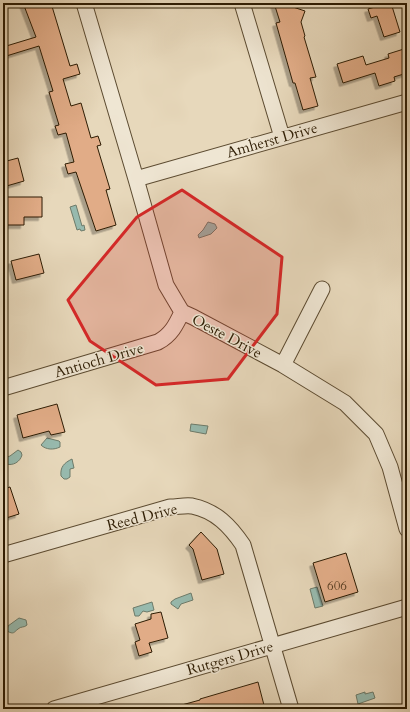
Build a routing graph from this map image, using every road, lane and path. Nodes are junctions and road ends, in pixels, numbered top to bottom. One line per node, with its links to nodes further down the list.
1 (84, 3): 5 (street, Oeste Drive)
2 (242, 3): 4 (street)
3 (407, 102): 4 (street, Amherst Drive)
4 (282, 137): 5 (street, Amherst Drive)
5 (136, 179): 7 (street, Oeste Drive)
6 (322, 290): 8 (street)
7 (182, 312): 8 (street, Oeste Drive); 9 (street, Antioch Drive)
8 (283, 365): 10 (street, Oeste Drive)
9 (3, 388)
10 (407, 529)
11 (3, 555): 13 (street, Reed Drive)
12 (407, 607): 13 (street, Rutgers Drive)
13 (272, 647): 14 (street, Rutgers Drive); 15 (street, Reed Drive)
14 (54, 709)
15 (291, 709)

